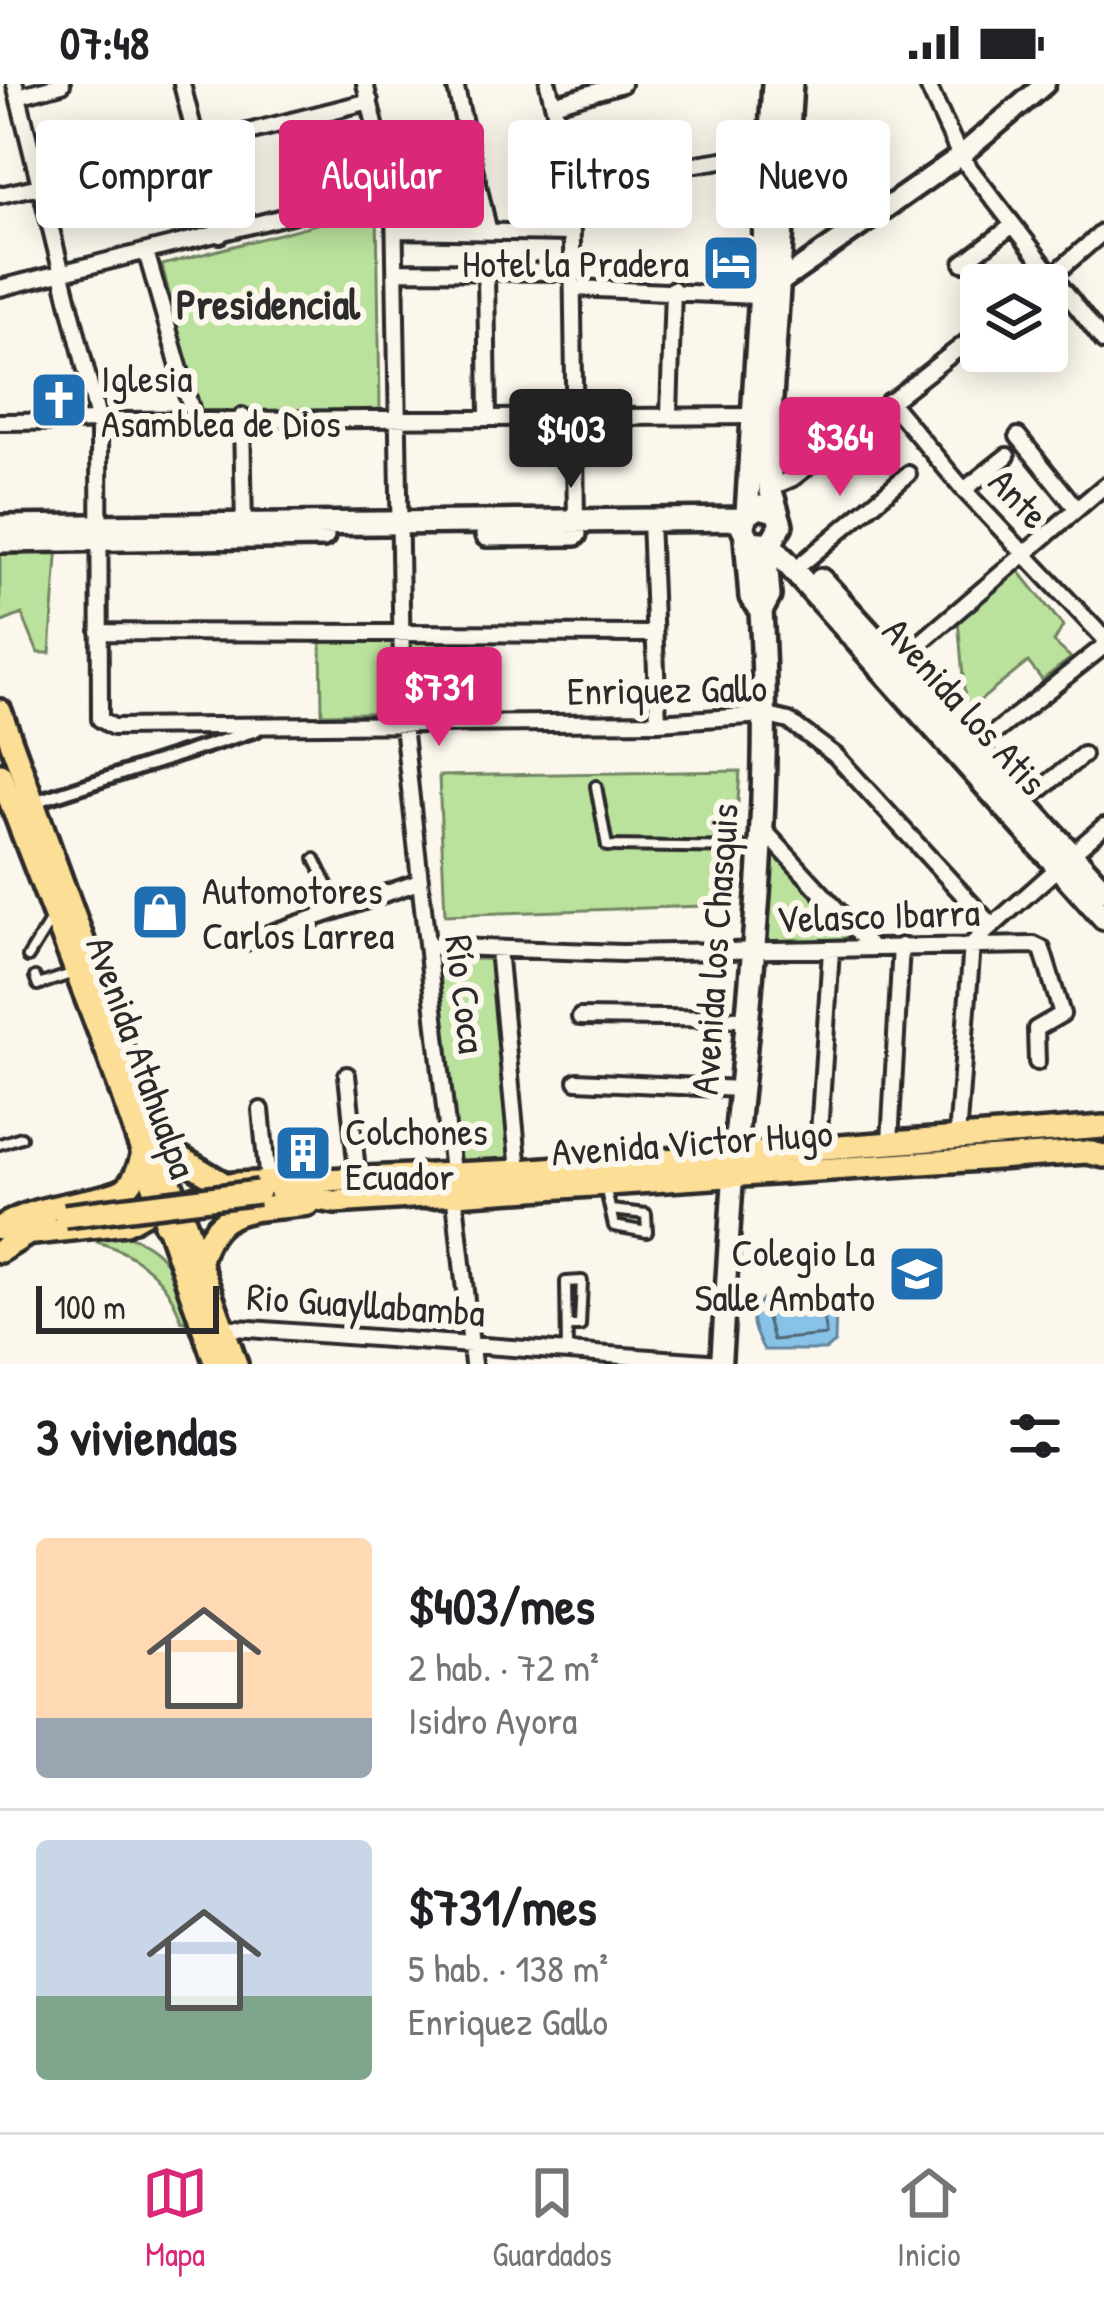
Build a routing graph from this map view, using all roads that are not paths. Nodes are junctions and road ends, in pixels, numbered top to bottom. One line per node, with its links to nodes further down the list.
1 (62, 84): 11 (street)
2 (182, 84): 15 (street)
3 (365, 84): 13 (street, Río Coca)
4 (455, 84): 27 (street)
5 (548, 84): 14 (street)
6 (622, 84): 14 (street)
7 (774, 84): 17 (main road, Avenida los Chasquis)
8 (791, 84): 43 (main road, Avenida los Chasquis)
9 (927, 84): 19 (street)
10 (1045, 84): 19 (street)
11 (17, 90): 12 (lane); 20 (street)
12 (0, 100)
13 (370, 101): 16 (street, Río Coca); 18 (street)
14 (554, 104): 31 (street)
15 (191, 120)
16 (375, 120)
17 (771, 120)
18 (255, 131)
19 (960, 156): 24 (street); 43 (street)
20 (36, 168)
21 (36, 186): 22 (street)
22 (0, 196)
23 (279, 220): 32 (street)
24 (1013, 225): 34 (street); 35 (street)
25 (50, 228): 39 (street)
26 (218, 228): 32 (street)
27 (488, 228): 29 (street); 31 (street)
28 (767, 228): 43 (main road, Avenida los Chasquis)
29 (395, 230): 37 (street, Río Coca)
30 (1104, 231): 36 (street)
31 (572, 233): 40 (street)
32 (220, 235): 33 (street)
33 (147, 255): 39 (street); 55 (street)
34 (963, 263)
35 (1037, 264)
36 (1066, 264)
37 (397, 272): 38 (street); 51 (street, Río Coca)
38 (486, 273): 40 (street); 52 (street)
39 (61, 277): 41 (street); 56 (street)
40 (575, 280): 42 (street); 48 (street)
41 (0, 289)
42 (673, 289): 43 (street); 49 (street)
43 (767, 291): 53 (main road, Avenida los Chasquis); 60 (main road, Avenida los Chasquis)
44 (1068, 303): 45 (street)
45 (1104, 342)
46 (960, 347): 47 (street)
47 (890, 401): 60 (street); 62 (street, Ante)
48 (576, 415): 49 (street); 52 (street); 64 (street)
49 (668, 415): 53 (street)
50 (242, 416): 51 (street); 55 (street); 68 (street)
51 (394, 416): 52 (street); 67 (street, Río Coca)
52 (488, 416)
53 (752, 416): 70 (main road, Avenida los Chasquis)
54 (1, 419): 56 (street)
55 (194, 419): 56 (street)
56 (99, 423): 69 (street)
57 (1018, 436): 63 (street)
58 (1007, 456): 62 (street)
59 (908, 474): 73 (street)
60 (780, 484): 70 (main road, Avenida los Chasquis)
61 (1104, 486): 63 (street)
62 (964, 490): 72 (street, Ante)
63 (1076, 508): 72 (street)
64 (577, 520): 65 (main road); 67 (main road)
65 (650, 526): 67 (main road); 70 (main road); 78 (street)
66 (0, 527): 69 (main road)
67 (397, 528): 68 (main road); 77 (street, Río Coca)
68 (244, 530): 69 (main road)
69 (99, 533): 71 (main road); 76 (street)
70 (756, 533): 73 (main road, Avenida los Atis); 74 (main road, Avenida los Chasquis); 75 (main road, Avenida los Chasquis)
71 (0, 541)
72 (1024, 550): 79 (street, Ante); 80 (street)
73 (798, 566): 74 (main road); 80 (main road, Avenida los Atis); 96 (main road, Avenida los Atis)
74 (768, 579): 75 (main road, Avenida los Chasquis)
75 (761, 611): 82 (main road, Avenida los Chasquis)
76 (99, 632): 77 (street); 85 (street, Enriquez Gallo)
77 (401, 633): 78 (street); 84 (street, Río Coca)
78 (654, 634): 83 (street)
79 (1104, 642): 86 (street)
80 (898, 661): 86 (main road, Avenida los Atis)
81 (0, 711): 91 (main road, Avenida Atahualpa)
82 (764, 716): 83 (street, Enriquez Gallo); 92 (main road, Avenida los Chasquis); 102 (street, Enriquez Gallo)
83 (658, 722): 84 (street, Enriquez Gallo)
84 (403, 725): 85 (street, Enriquez Gallo); 97 (street, Río Coca)
85 (268, 726): 91 (street)
86 (978, 746): 90 (main road, Avenida los Atis)
87 (1083, 754): 90 (street)
88 (0, 775): 100 (main road, Avenida Atahualpa)
89 (596, 786): 94 (lane)
90 (1025, 802): 96 (main road, Avenida los Atis)
91 (31, 803): 126 (main road, Avenida Atahualpa)
92 (759, 825): 94 (main road, Avenida los Chasquis); 107 (street)
93 (1104, 826): 96 (street)
94 (758, 848): 110 (main road, Avenida los Chasquis)
95 (315, 859): 99 (lane)
96 (1067, 859): 98 (main road, Avenida los Atis); 101 (main road, Avenida los Atis); 102 (street)
97 (416, 883): 99 (street); 105 (street, Río Coca)
98 (1104, 890)
99 (340, 910): 103 (street)
100 (52, 916): 111 (lane); 112 (main road, Avenida Atahualpa)
101 (1104, 918)
102 (991, 925): 104 (street)
103 (245, 942)
104 (972, 944): 106 (street, Velasco Ibarra); 116 (street, Velasco Ibarra); 123 (street)
105 (428, 946): 108 (street, Velasco Ibarra); 133 (street, Río Coca)
106 (902, 946): 107 (street, Velasco Ibarra); 124 (street)
107 (872, 947): 109 (street, Velasco Ibarra)
108 (498, 949): 110 (street, Velasco Ibarra); 130 (street)
109 (831, 950): 110 (street, Velasco Ibarra); 127 (street)
110 (751, 952): 115 (main road, Avenida los Chasquis)
111 (28, 957)
112 (74, 973): 113 (lane); 126 (main road, Avenida Atahualpa)
113 (35, 976)
114 (580, 1016): 115 (street)
115 (746, 1019): 119 (main road, Avenida los Chasquis)
116 (1037, 1062)
117 (347, 1075): 131 (street)
118 (577, 1082): 119 (street)
119 (740, 1088): 129 (main road, Avenida los Chasquis)
120 (261, 1110): 135 (street)
121 (1104, 1127): 123 (main road, Avenida Victor Hugo)
122 (21, 1137): 125 (lane)
123 (957, 1138): 124 (main road, Avenida Victor Hugo)
124 (890, 1142): 127 (main road, Avenida Victor Hugo)
125 (0, 1144)
126 (151, 1149): 132 (main road); 136 (main road); 138 (main road, Avenida Atahualpa)
127 (818, 1149): 129 (main road, Avenida Victor Hugo)
128 (1104, 1156): 129 (main road, Avenida Victor Hugo)
129 (734, 1166): 130 (main road, Avenida Victor Hugo); 134 (main road, Avenida Victor Hugo); 153 (street, Avenida los Chasquis)
130 (519, 1171): 133 (main road, Avenida Victor Hugo)
131 (358, 1180): 133 (main road, Avenida Victor Hugo); 137 (main road, Avenida Victor Hugo)
132 (230, 1185): 135 (main road, Avenida Victor Hugo); 138 (main road, Avenida Victor Hugo); 140 (main road)
133 (456, 1185): 134 (main road, Avenida Victor Hugo); 137 (main road, Avenida Victor Hugo); 148 (street, Río Coca)
134 (605, 1185): 139 (lane)
135 (271, 1190): 137 (main road, Avenida Victor Hugo); 141 (main road, Avenida Victor Hugo, bridge)
136 (118, 1193): 142 (main road); 143 (main road, Avenida Victor Hugo)
137 (325, 1193): 140 (main road, Avenida Atahualpa)
138 (168, 1206): 142 (main road, Avenida Victor Hugo); 145 (main road, Avenida Atahualpa)
139 (611, 1210): 139 (lane)
140 (244, 1213): 145 (main road, Avenida Atahualpa)
141 (49, 1222): 142 (main road, Avenida Victor Hugo); 143 (main road, Avenida Victor Hugo); 144 (main road, Avenida Victor Hugo)
142 (121, 1223): 145 (main road)
143 (0, 1229)
144 (0, 1251)
145 (191, 1266): 147 (main road, Avenida Atahualpa); 150 (main road, Avenida Atahualpa)
146 (567, 1326): 146 (lane); 149 (lane)
147 (222, 1328): 148 (street, Rio Guayllabamba); 151 (main road, Avenida Atahualpa)
148 (473, 1345): 149 (street, Rio Guayllabamba); 152 (street, Río Coca)
149 (567, 1352): 153 (street, Rio Guayllabamba)
150 (216, 1364)
151 (236, 1364)
152 (473, 1364)
153 (721, 1364)

